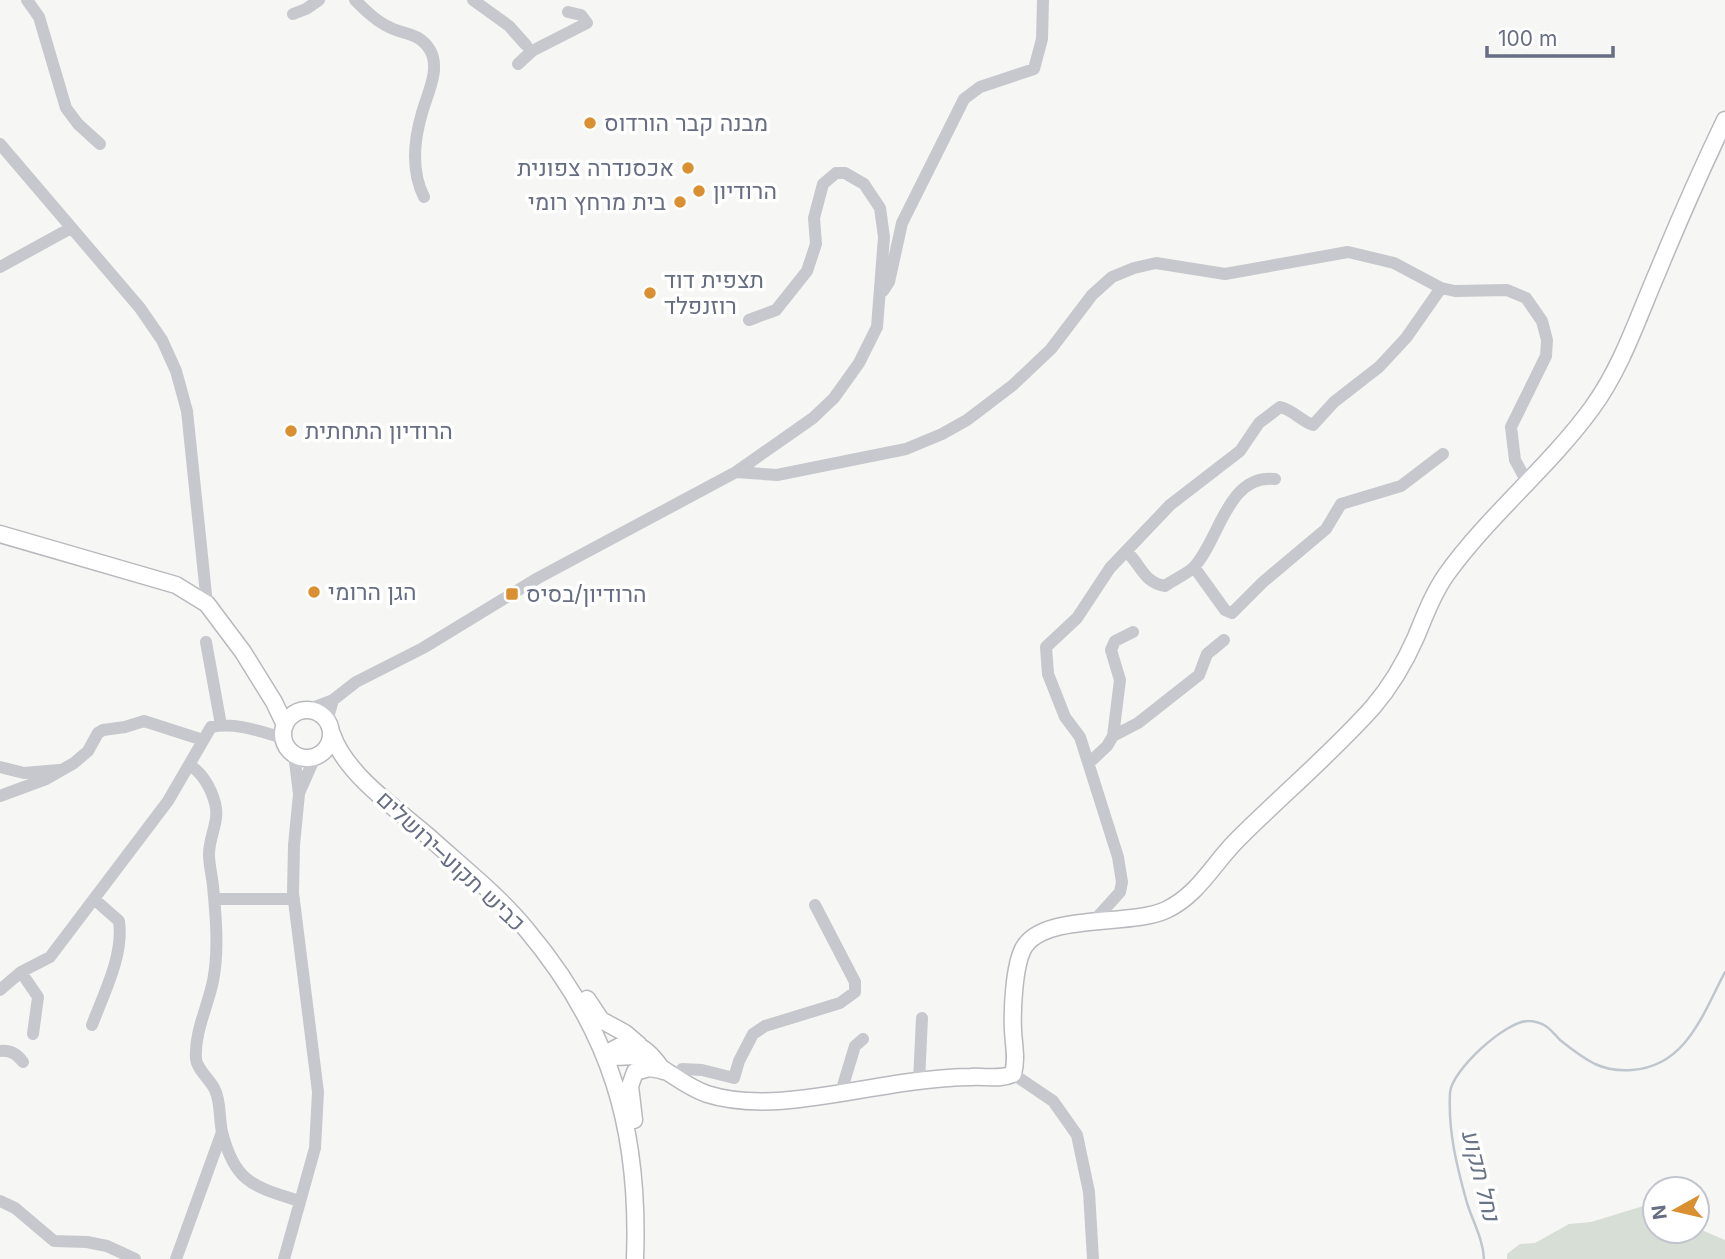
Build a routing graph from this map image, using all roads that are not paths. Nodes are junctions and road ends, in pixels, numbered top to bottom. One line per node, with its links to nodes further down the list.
1 (27, 0): 12 (street)
2 (355, 0): 13 (street)
3 (473, 0): 8 (street)
4 (1042, 0): 17 (street)
5 (317, 1): 7 (street)
6 (568, 12): 9 (street)
7 (293, 13)
8 (526, 44)
9 (518, 64)
10 (1725, 120): 22 (main road)
11 (0, 144): 14 (street)
12 (100, 144)
13 (424, 197)
14 (71, 228): 15 (street); 26 (street)
15 (0, 267)
16 (1441, 288): 20 (street); 22 (street); 24 (street)
17 (881, 294): 18 (street); 20 (street)
18 (749, 320)
19 (1444, 454): 25 (street)
20 (736, 472): 30 (street)
21 (1275, 479): 25 (street)
22 (1528, 484): 49 (main road)
23 (0, 534): 26 (main road)
24 (1127, 552): 25 (street); 38 (street)
25 (1194, 567)
26 (207, 604): 31 (main road)
27 (1133, 632): 34 (street)
28 (1224, 640): 34 (street)
29 (206, 642): 32 (street)
30 (333, 700): 31 (street); 33 (street)
31 (293, 721): 32 (street); 33 (main road); 36 (main road)
32 (221, 725): 35 (street)
33 (331, 730): 37 (main road); 42 (main road, כביש תקוע–ירושלים)
34 (1113, 736): 38 (street)
35 (203, 740): 39 (street); 41 (street)
36 (294, 754): 37 (main road); 43 (street)
37 (315, 757): 42 (main road, כביש תקוע–ירושלים); 43 (street)
38 (1090, 762): 49 (street)
39 (189, 765): 45 (street); 46 (street)
40 (0, 767): 41 (street)
41 (63, 769): 44 (street)
42 (362, 778): 50 (main road, כביש תקוע–ירושלים)
43 (299, 794): 47 (street)
44 (0, 796)
45 (94, 899): 51 (street); 55 (street)
46 (214, 899): 47 (street); 66 (street)
47 (294, 900): 68 (street)
48 (815, 905): 63 (street)
49 (1093, 922): 62 (main road)
50 (538, 945): 58 (main road); 60 (main road, כביש תקוע–ירושלים)
51 (18, 976): 52 (street); 53 (street); 56 (street)
52 (0, 983)
53 (0, 990)
54 (922, 1018): 64 (street)
55 (92, 1025)
56 (33, 1034)
57 (863, 1039): 65 (street)
58 (639, 1045): 60 (main road); 63 (main road)
59 (0, 1051): 61 (street)
60 (606, 1055): 63 (main road); 69 (main road, כביש תקוע–ירושלים)
61 (23, 1062)
62 (1013, 1074): 64 (main road); 73 (street)
63 (670, 1075): 65 (main road); 69 (main road)
64 (919, 1081): 65 (main road)
65 (841, 1092)
66 (222, 1132): 68 (street); 71 (street)
67 (0, 1201): 70 (street)
68 (299, 1202): 72 (street)
69 (635, 1252)
70 (135, 1259)
71 (176, 1259)
72 (284, 1259)
73 (1093, 1259)

